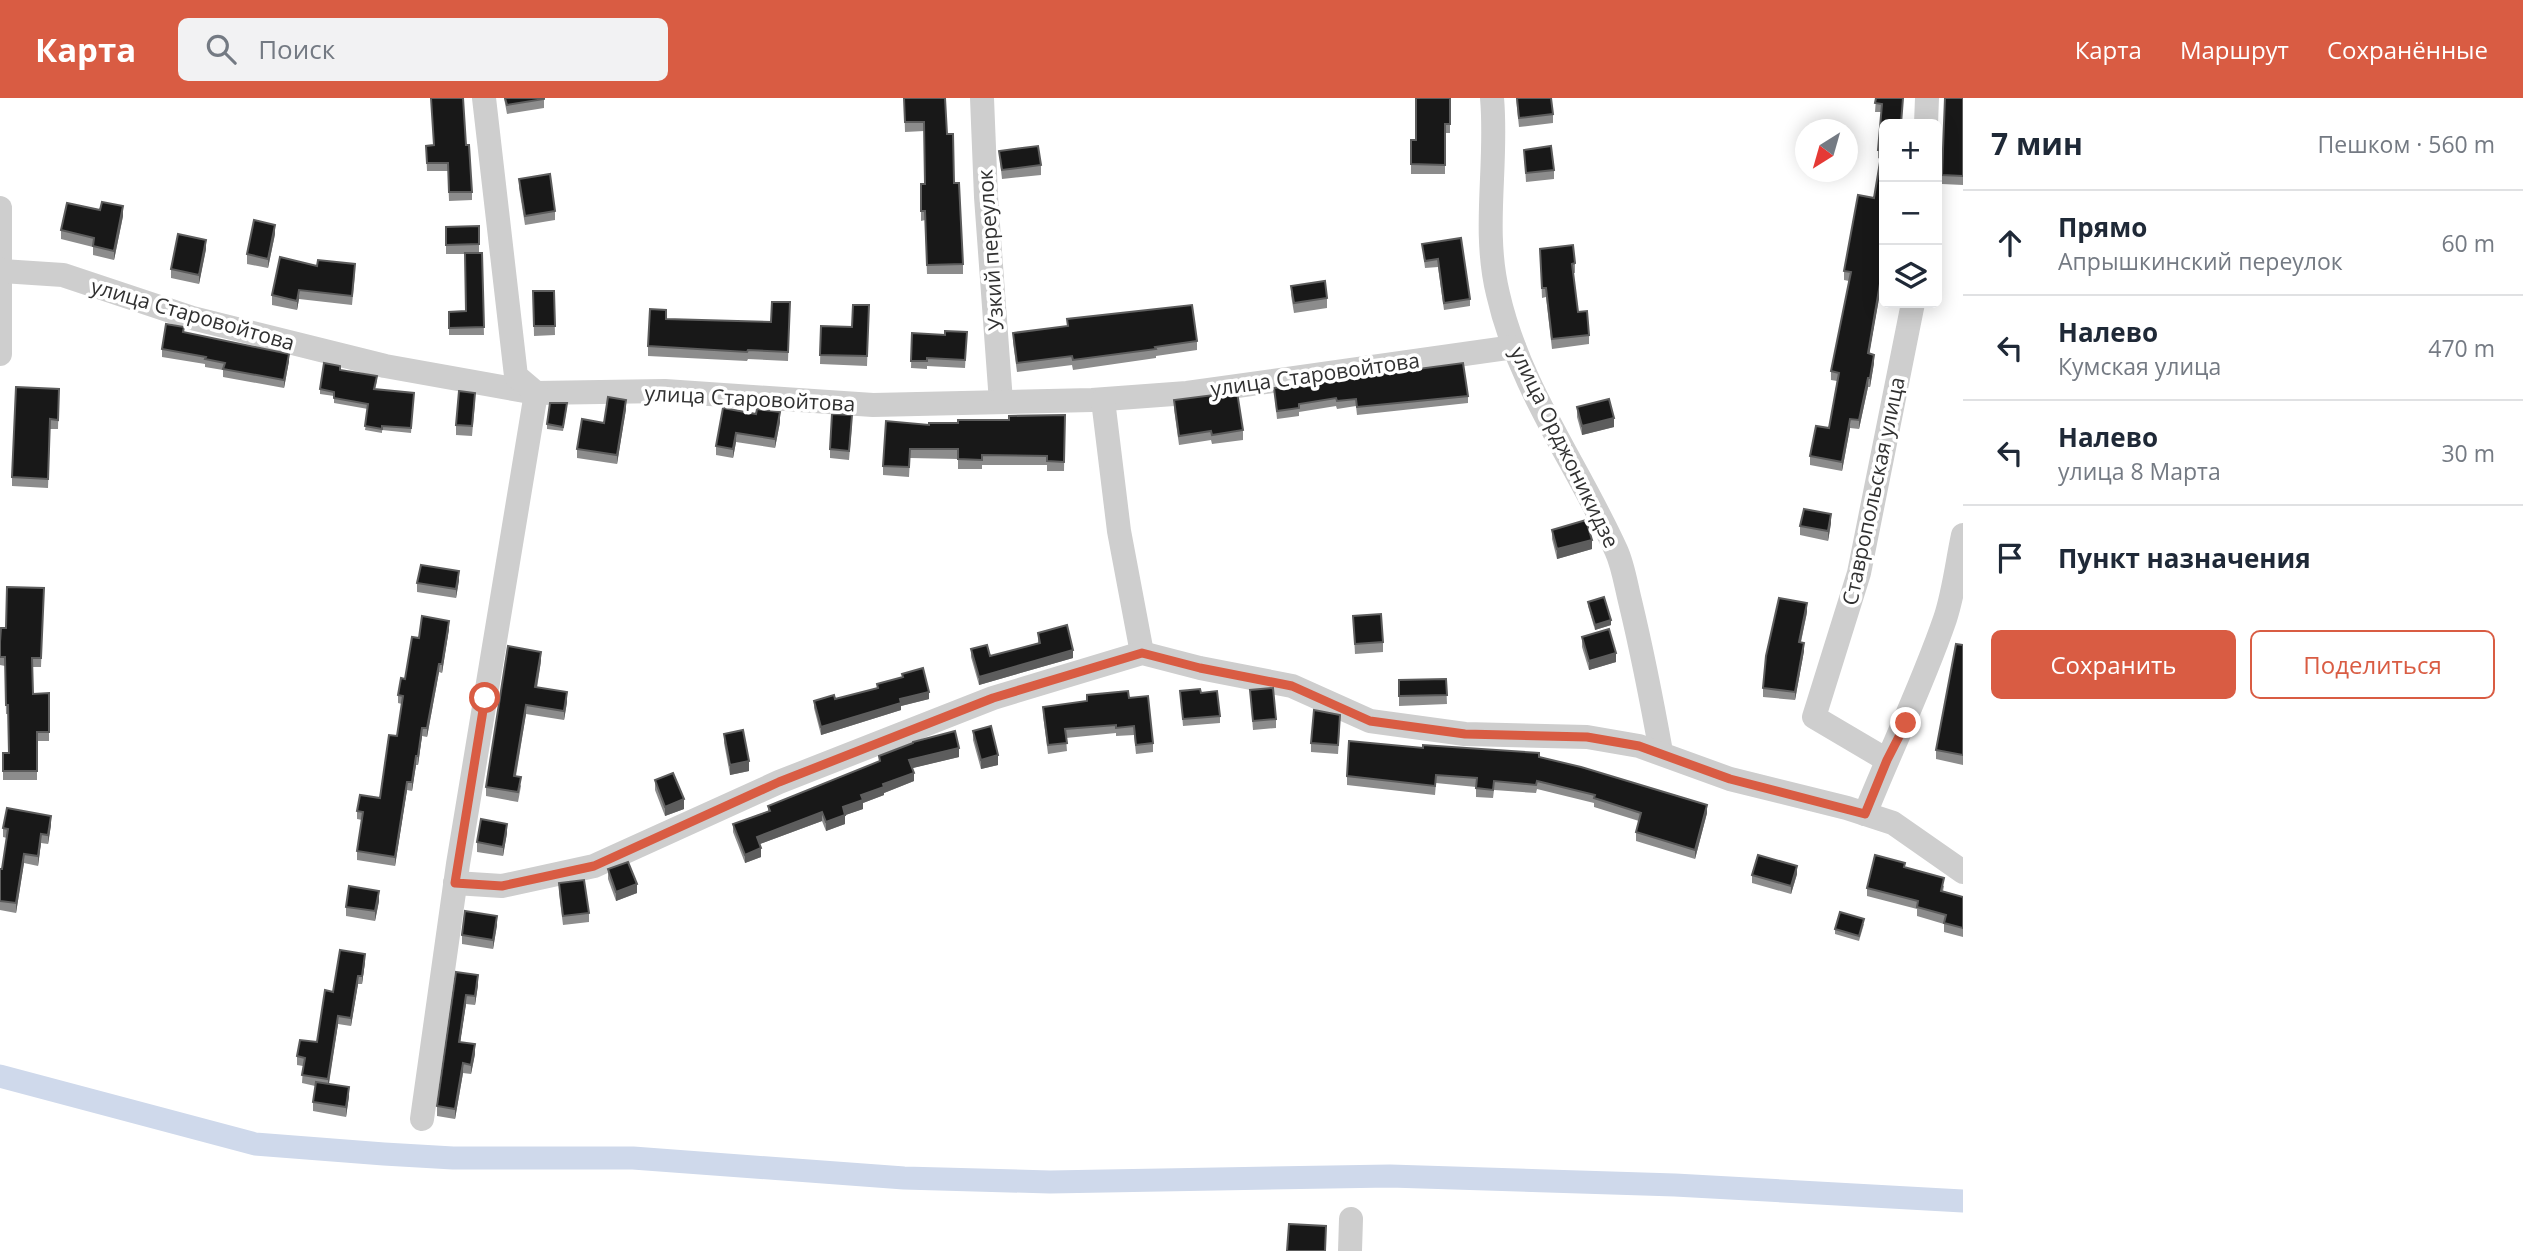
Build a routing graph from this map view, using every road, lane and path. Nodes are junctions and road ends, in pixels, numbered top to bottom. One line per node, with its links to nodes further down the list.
1 (484, 98): 11 (street)
2 (982, 98): 13 (street, Узкий переулок)
3 (1492, 98): 9 (street, улица Орджоникидзе)
4 (1927, 98): 5 (street)
5 (1926, 119)
6 (0, 208): 7 (street)
7 (1, 270): 10 (street); 11 (street, улица Старовойтова)
8 (1912, 308): 17 (street, Ставропольская улица)
9 (1514, 346): 12 (street, улица Старовойтова); 16 (street, улица Орджоникидзе)
10 (0, 354)
11 (536, 393): 13 (street, улица Старовойтова); 20 (street)
12 (1103, 400): 13 (street, улица Старовойтова); 15 (street)
13 (1001, 402)
14 (1963, 535): 17 (street)
15 (1142, 653): 16 (street); 20 (street)
16 (1661, 752): 18 (street)
17 (1887, 760): 18 (street)
18 (1865, 814): 19 (street)
19 (1963, 872)
20 (455, 883): 21 (street)
21 (422, 1119)
22 (1351, 1219): 23 (street)
23 (1350, 1251)

